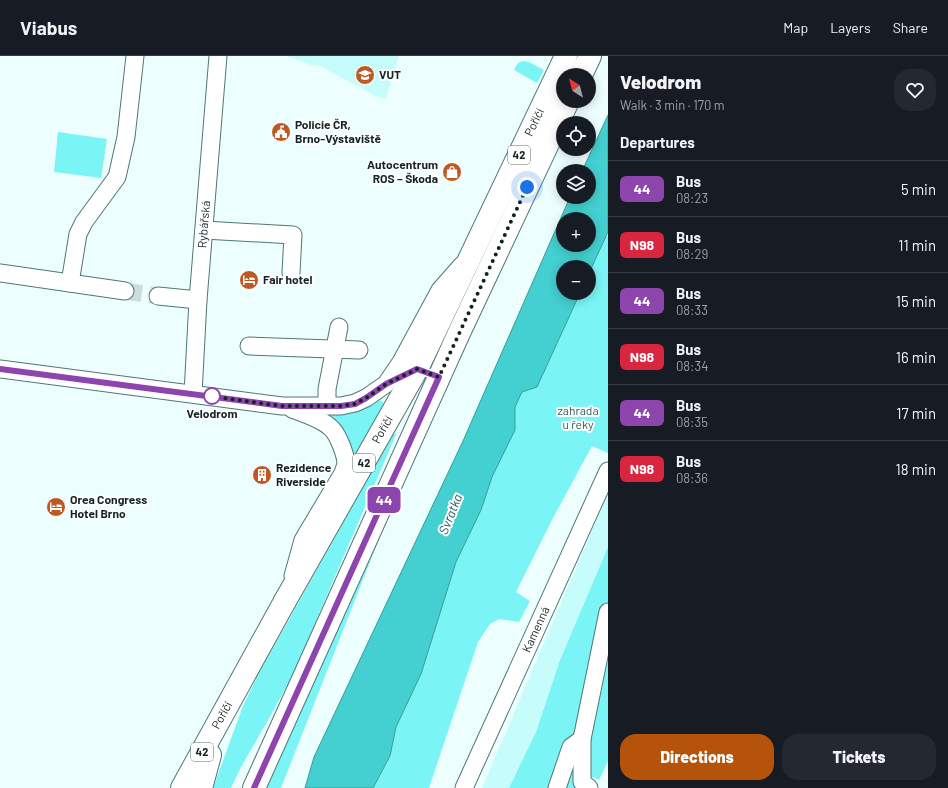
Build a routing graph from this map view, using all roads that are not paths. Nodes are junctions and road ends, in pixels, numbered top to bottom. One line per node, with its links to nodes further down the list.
1 (135, 56): 11 (street)
2 (218, 56): 7 (street, Rybářská)
3 (566, 56): 8 (main road, Poříčí / 42)
4 (590, 56): 5 (main road)
5 (584, 68)
6 (565, 108): 21 (main road, Poříčí / 42)
7 (204, 230): 10 (street); 14 (street, Rybářská)
8 (472, 254): 20 (main road, Poříčí / 42); 22 (street, Poříčí)
9 (0, 273): 11 (street)
10 (291, 273)
11 (70, 283): 12 (street)
12 (125, 292)
13 (158, 296): 14 (street)
14 (198, 300): 23 (street, Rybářská)
15 (339, 327): 17 (street)
16 (249, 346): 17 (street)
17 (335, 349): 18 (street); 25 (street)
18 (359, 350)
19 (0, 369): 23 (street, Poříčí)
20 (417, 369): 21 (street); 22 (street); 27 (main road, Poříčí / 42)
21 (439, 377): 33 (main road, Poříčí / 42)
22 (386, 384): 25 (street, Poříčí)
23 (193, 394): 24 (street, Poříčí)
24 (282, 406): 25 (street, Poříčí); 27 (street, Poříčí)
25 (327, 406)
26 (608, 471): 34 (street, Kamenná)
27 (285, 601): 29 (main road, Poříčí / 42)
28 (608, 612): 30 (street)
29 (222, 716): 31 (main road, Poříčí / 42); 32 (main road, 42)
30 (582, 739): 35 (street); 36 (street)
31 (182, 788)
32 (201, 788)
33 (254, 788)
34 (464, 788)
35 (557, 788)
36 (589, 788)

